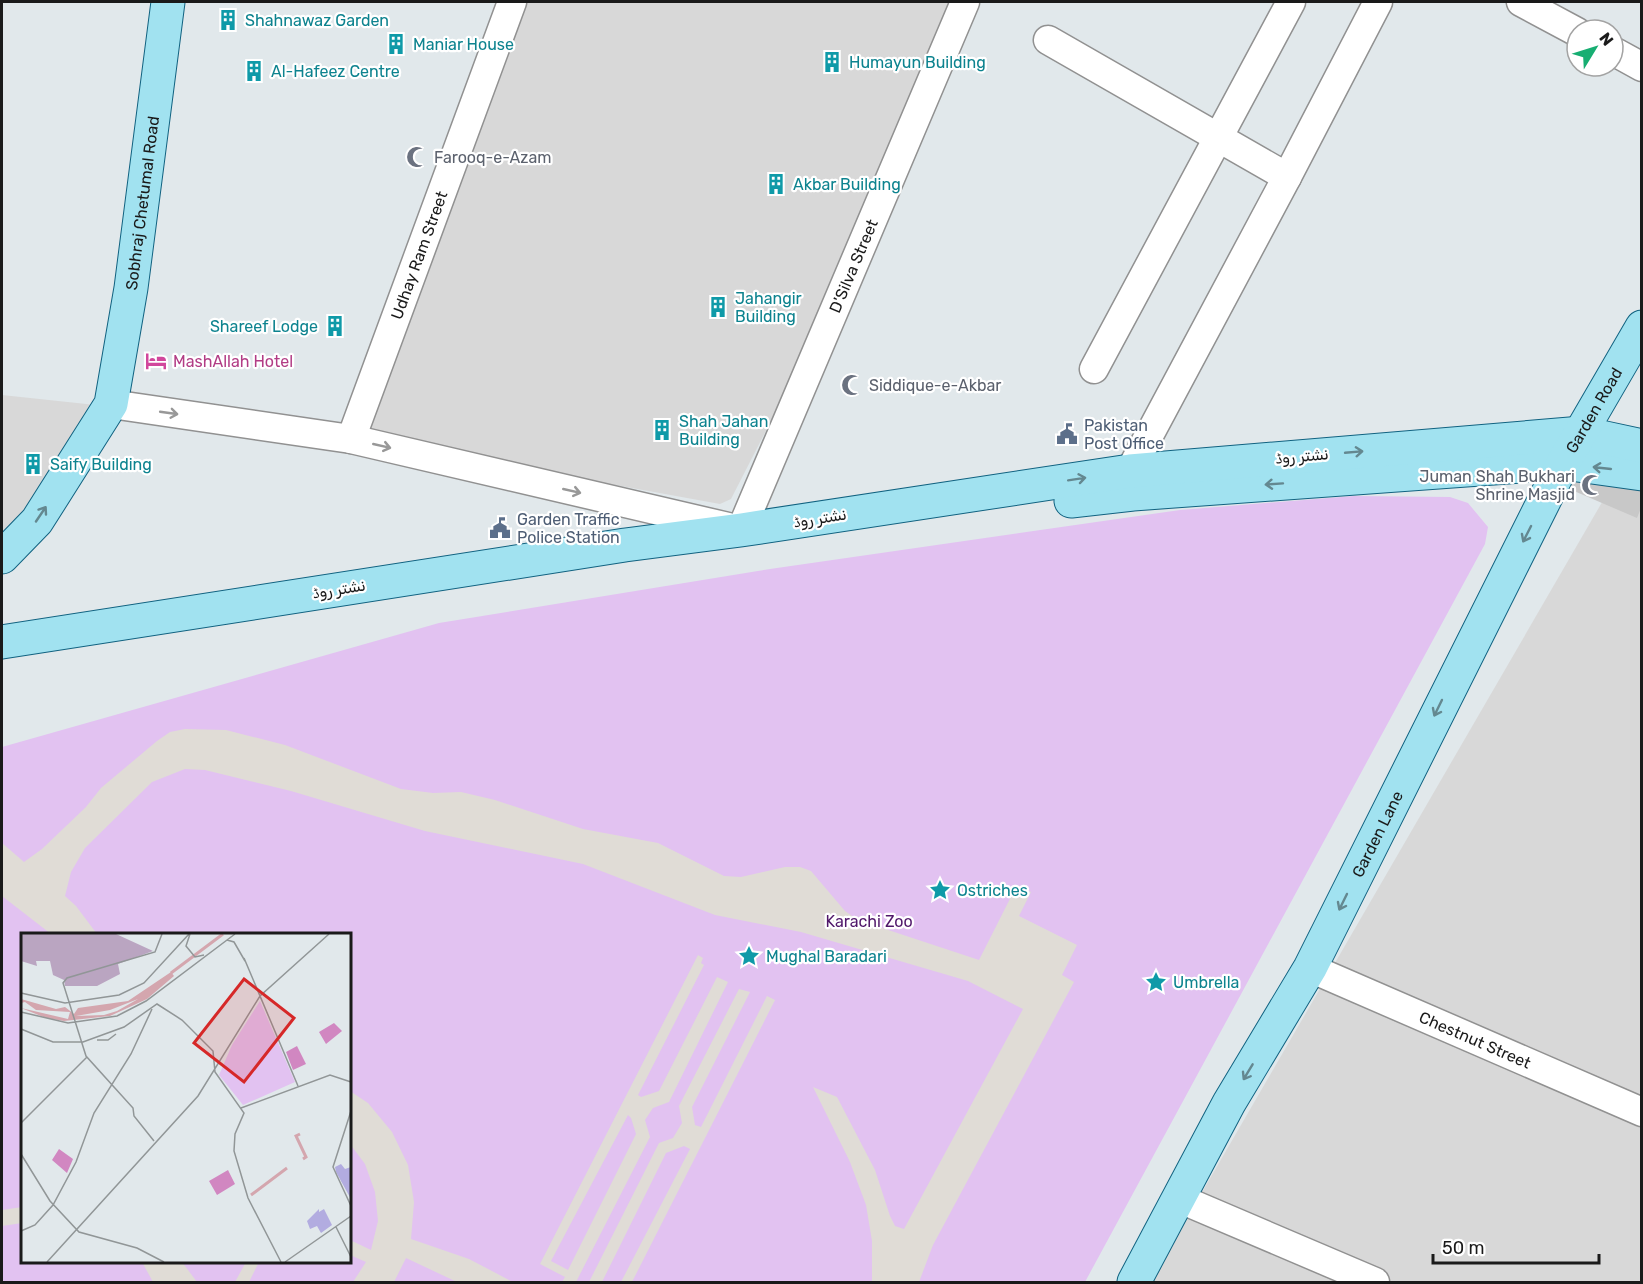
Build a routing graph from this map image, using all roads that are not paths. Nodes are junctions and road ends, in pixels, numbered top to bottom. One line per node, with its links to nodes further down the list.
1 (168, 2): 15 (main road, Sobhraj Chetumal Road)
2 (512, 2): 17 (street, Udhay Ram Street)
3 (965, 2): 22 (street, D'Silva Street)
4 (1291, 2): 11 (street)
5 (1378, 2): 12 (street)
6 (1521, 2): 7 (street)
7 (1565, 26)
8 (1048, 40): 11 (street)
9 (1625, 58): 10 (street)
10 (1641, 67)
11 (1217, 137): 12 (street); 14 (street)
12 (1287, 177): 21 (street)
13 (1641, 327): 16 (main road, Garden Road)
14 (1094, 369)
15 (111, 404): 17 (street, one-way to 17); 23 (main road, one-way to 15)
16 (1582, 433): 18 (main road, نشتر روڈ); 19 (main road, Garden Road); 21 (main road, نشتر روڈ, one-way to 16)
17 (351, 439): 22 (street, one-way to 22)
18 (1641, 446)
19 (1563, 463): 20 (main road, نشتر روڈ, one-way to 19); 21 (main road, نشتر روڈ, one-way to 21); 26 (main road, Garden Lane, one-way to 26)
20 (1641, 474)
21 (1131, 482): 22 (main road, نشتر روڈ, one-way to 21); 25 (main road, نشتر روڈ)
22 (741, 530): 24 (main road, نشتر روڈ)
23 (2, 557)
24 (2, 642)
25 (2, 664)
26 (1310, 968): 27 (street, Chestnut Street); 28 (main road, Garden Lane, one-way to 28)
27 (1639, 1105)
28 (1178, 1198): 29 (main road, Garden Lane); 30 (street)
29 (1138, 1281)
30 (1375, 1282)

